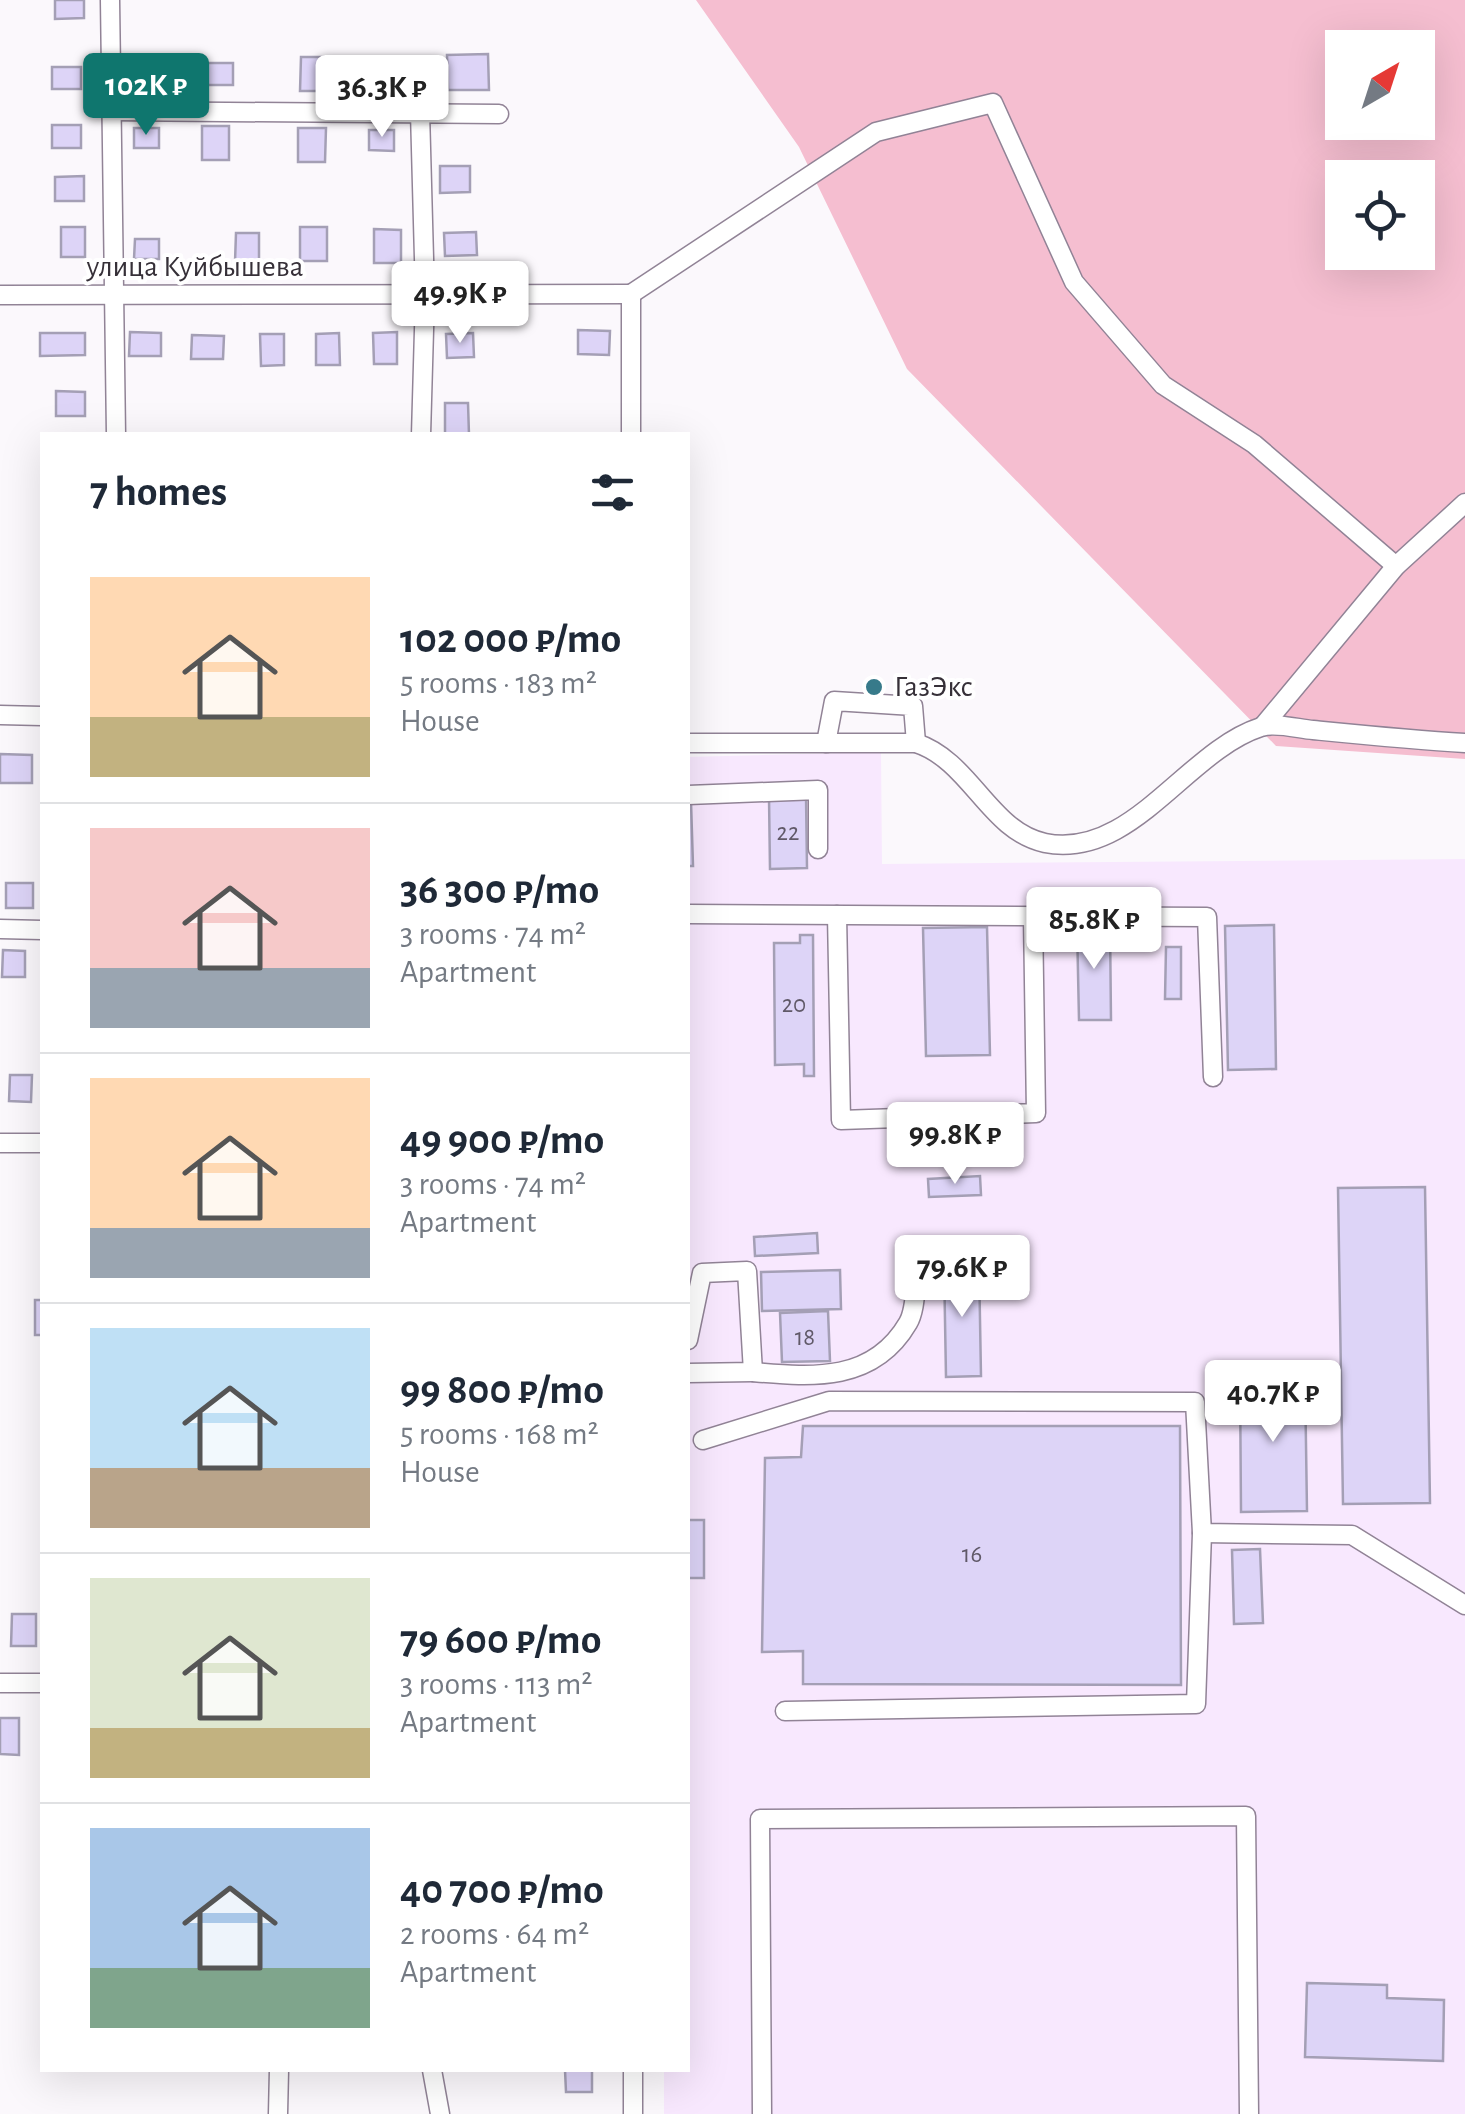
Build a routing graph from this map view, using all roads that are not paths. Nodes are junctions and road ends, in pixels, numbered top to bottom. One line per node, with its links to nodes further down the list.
1 (110, 0): 2 (street)
2 (110, 111): 3 (street); 7 (street)
3 (420, 112): 4 (street); 8 (street)
4 (499, 114)
5 (631, 294): 8 (street, улица Куйбышева); 11 (street); 13 (street)
6 (0, 295): 7 (street, улица Куйбышева)
7 (113, 295): 8 (street, улица Куйбышева); 9 (street)
8 (426, 295): 10 (street)
9 (116, 432)
10 (421, 432)
11 (631, 432)
12 (1465, 503): 13 (street)
13 (1396, 566): 16 (street)
14 (0, 716): 15 (street)
15 (40, 716)
16 (1262, 726): 19 (street); 20 (street)
17 (690, 743): 18 (street)
18 (826, 743): 19 (street); 19 (street)
19 (916, 743)
20 (1465, 743)
21 (690, 795): 22 (street)
22 (818, 849)
23 (690, 914): 24 (street)
24 (837, 915): 25 (street); 25 (street)
25 (1032, 916): 28 (street)
26 (0, 929): 27 (street)
27 (40, 930)
28 (1212, 1077)
29 (0, 1143): 30 (street)
30 (40, 1144)
31 (918, 1268): 33 (street)
32 (690, 1330): 33 (street)
33 (753, 1372): 34 (street)
34 (690, 1373)
35 (703, 1440): 36 (street)
36 (1202, 1533): 37 (street); 40 (street)
37 (1465, 1606)
38 (0, 1683): 39 (street)
39 (40, 1683)
40 (785, 1711)
41 (279, 2072): 44 (street)
42 (432, 2072): 45 (street)
43 (633, 2072): 46 (street)
44 (278, 2114)
45 (440, 2114)
46 (634, 2114)
47 (762, 2114): 48 (street)
48 (1249, 2114)

